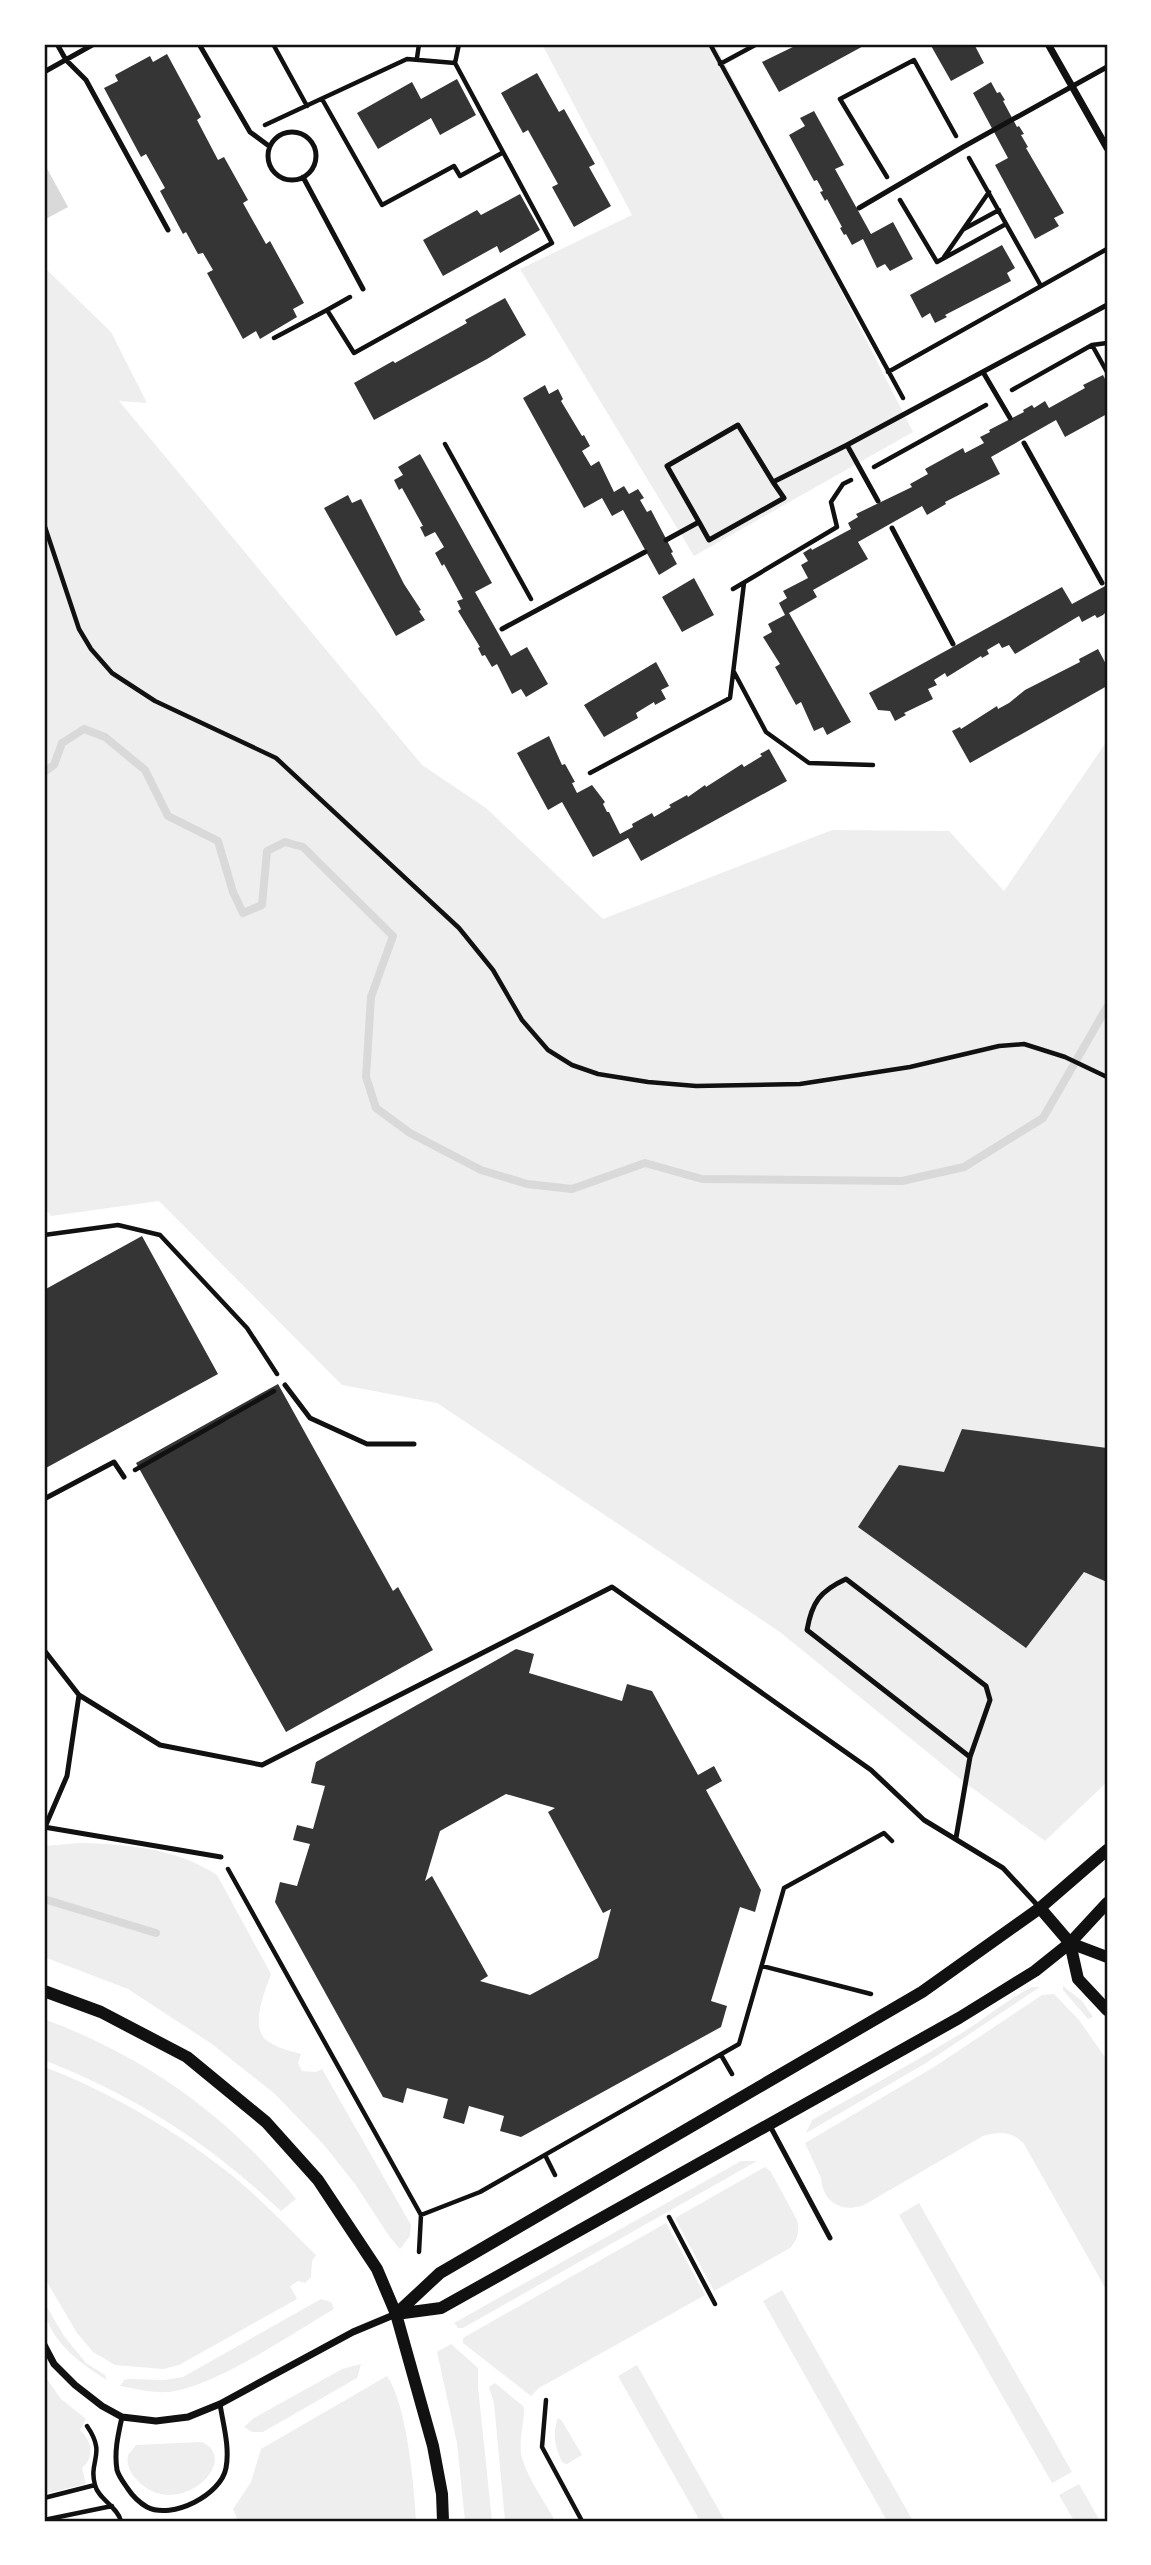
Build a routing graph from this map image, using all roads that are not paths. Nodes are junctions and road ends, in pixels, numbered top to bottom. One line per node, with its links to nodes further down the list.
1 (57, 44): 5 (lane)
2 (94, 44): 5 (lane)
3 (199, 44): 9 (lane)
4 (1048, 44): 8 (street)
5 (66, 60): 7 (lane); 13 (lane)
6 (1107, 68): 8 (lane)
7 (44, 72)
8 (1073, 87): 10 (street); 12 (lane)
9 (269, 146): 11 (lane); 11 (lane)
10 (1107, 148)
11 (303, 177): 14 (lane)
12 (859, 208)
13 (168, 230)
14 (363, 289)
15 (1107, 305): 16 (lane)
16 (983, 372): 17 (lane); 19 (lane)
17 (1010, 418)
18 (1024, 443): 26 (lane)
19 (847, 445): 20 (lane); 21 (lane)
20 (773, 482): 22 (lane); 22 (lane)
21 (878, 501)
22 (699, 522): 24 (lane)
23 (892, 528): 28 (lane)
24 (666, 540)
25 (645, 552): 27 (lane)
26 (1102, 583)
27 (502, 629)
28 (953, 644)
29 (285, 1385): 30 (lane)
30 (414, 1444)
31 (124, 1477): 32 (lane)
32 (44, 1499)
33 (44, 1650): 34 (lane)
34 (79, 1695): 36 (lane); 37 (lane)
35 (970, 1757): 35 (lane); 37 (lane)
36 (44, 1827): 39 (lane)
37 (956, 1839): 41 (lane)
38 (1107, 1850): 41 (street)
39 (221, 1857)
40 (1107, 1903): 42 (street)
41 (1041, 1908): 42 (street); 48 (street)
42 (1070, 1943): 43 (street); 45 (street); 46 (street)
43 (1107, 1957)
44 (44, 1991): 48 (street)
45 (1107, 2010)
46 (769, 2124): 47 (lane); 48 (street)
47 (830, 2238)
48 (396, 2314): 50 (street); 52 (street)
49 (44, 2345): 51 (street)
50 (220, 2404): 51 (street); 51 (lane)
51 (122, 2417)
52 (443, 2521)

